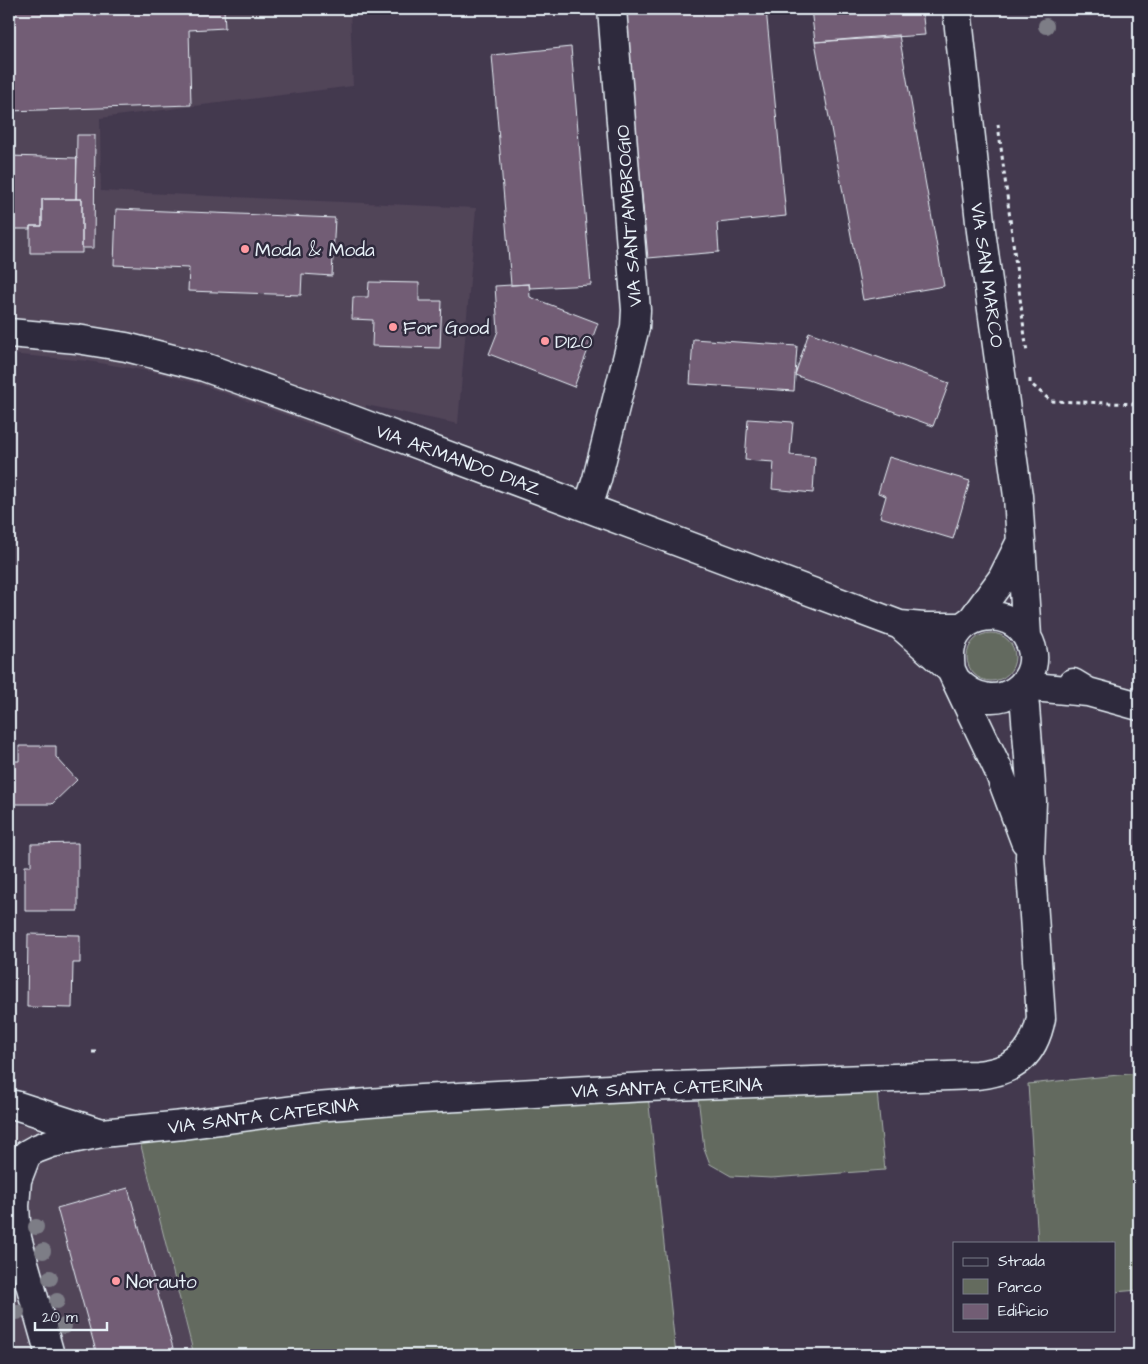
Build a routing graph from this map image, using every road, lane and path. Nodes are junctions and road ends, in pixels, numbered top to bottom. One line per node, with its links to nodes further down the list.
1 (612, 9): 8 (street, VIA SANT'AMBROGIO)
2 (957, 9): 9 (street, VIA SAN MARCO)
3 (997, 117): 5 (path)
4 (9, 333): 8 (street, VIA ARMANDO DIAZ)
5 (1027, 353)
6 (1029, 373): 7 (path)
7 (1139, 404)
8 (588, 507): 11 (street, VIA ARMANDO DIAZ)
9 (1021, 541): 10 (street); 12 (street, VIA SAN MARCO)
10 (967, 624): 11 (street, VIA ARMANDO DIAZ); 12 (street, VIA ARMANDO DIAZ); 13 (street)
11 (900, 625): 13 (street, VIA ARMANDO DIAZ)
12 (1030, 645): 14 (street); 15 (street, VIA ARMANDO DIAZ)
13 (954, 676): 14 (street, VIA ARMANDO DIAZ); 17 (street, VIA SANTA CATERINA)
14 (1022, 686): 15 (street, VIA ARMANDO DIAZ); 17 (street, VIA SANTA CATERINA)
15 (1088, 692): 16 (street, VIA ARMANDO DIAZ)
16 (1139, 706)
17 (1030, 857): 21 (street, VIA SANTA CATERINA)
18 (92, 1052): 19 (path)
19 (98, 1052)
20 (12, 1104): 21 (street, VIA SANTA CATERINA); 22 (street, VIA SANTA CATERINA)
21 (102, 1133): 22 (street, VIA SANTA CATERINA)
22 (18, 1161): 23 (street)
23 (13, 1228): 24 (street)
24 (50, 1355)

